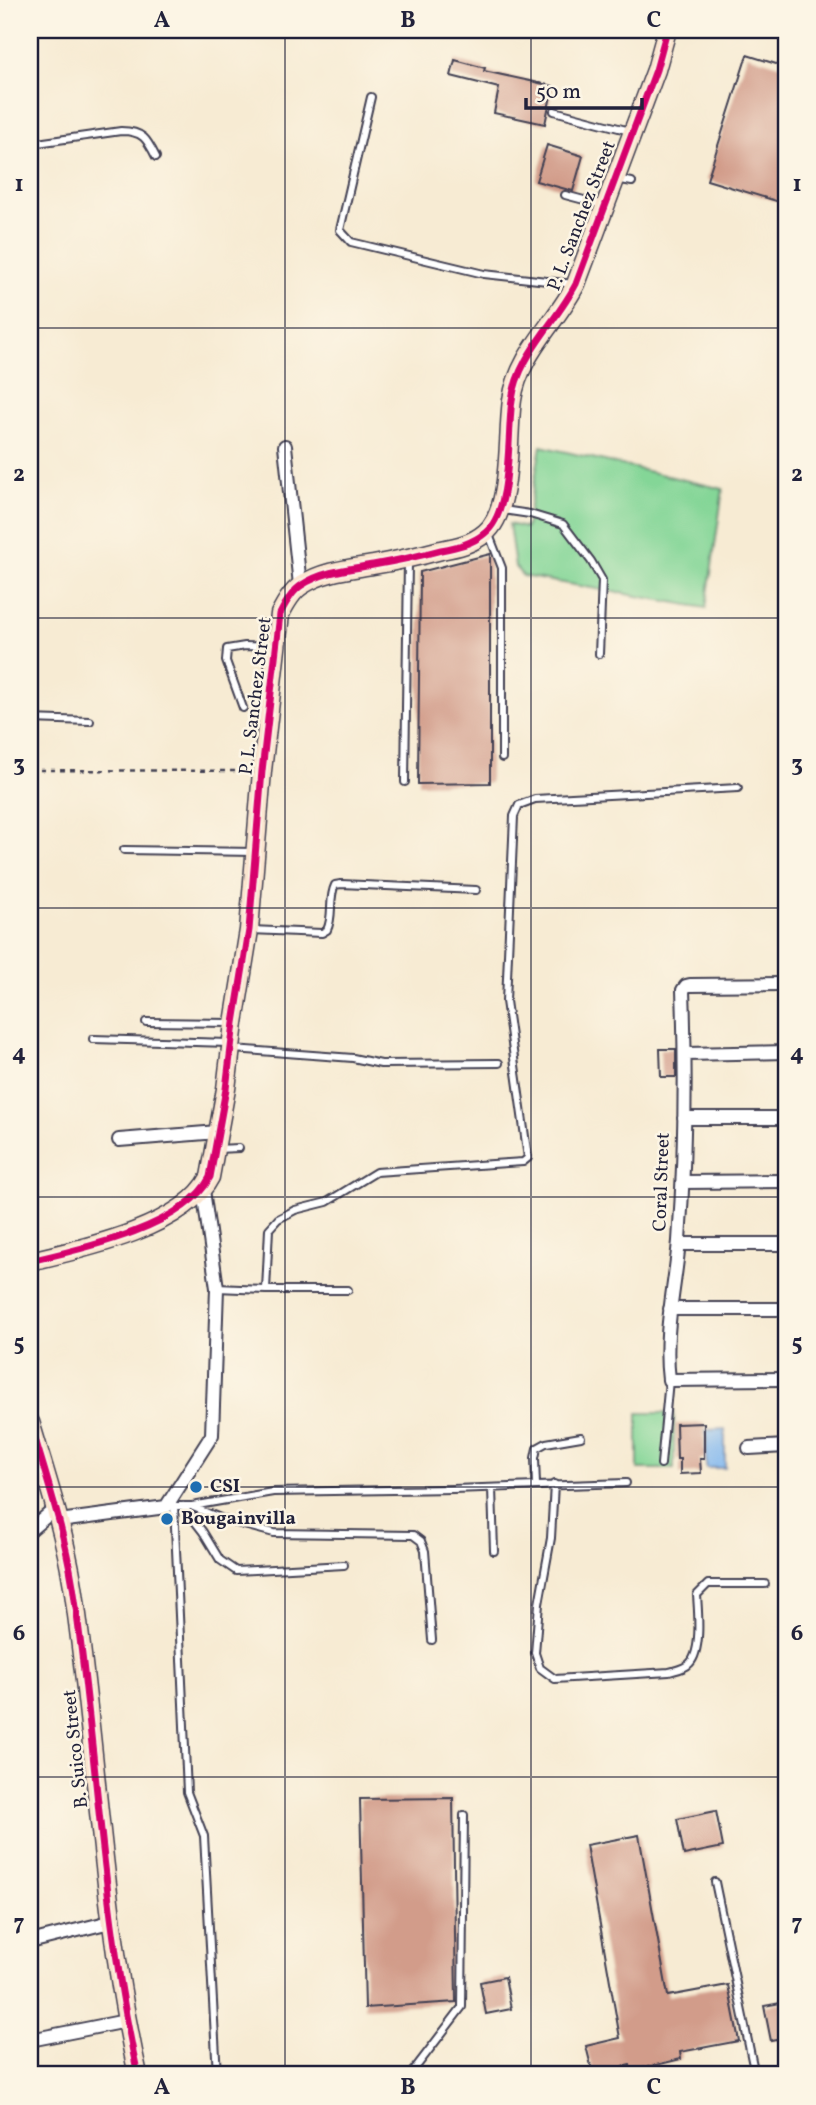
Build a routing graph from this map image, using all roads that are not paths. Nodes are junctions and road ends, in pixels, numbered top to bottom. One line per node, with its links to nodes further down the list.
1 (667, 30): 4 (street, P. L. Sanchez Street)
2 (371, 97): 9 (lane)
3 (554, 111): 4 (lane)
4 (632, 132): 8 (street, P. L. Sanchez Street)
5 (30, 144): 6 (lane)
6 (156, 157)
7 (565, 195): 8 (lane)
8 (604, 206): 9 (street, P. L. Sanchez Street)
9 (572, 296): 11 (street, P. L. Sanchez Street)
10 (285, 446): 14 (street)
11 (500, 510): 12 (street, P. L. Sanchez Street); 16 (lane)
12 (488, 531): 13 (street); 20 (lane)
13 (408, 559): 14 (street); 21 (lane)
14 (300, 585): 15 (street, P. L. Sanchez Street)
15 (276, 647): 17 (lane); 24 (street, P. L. Sanchez Street)
16 (598, 654)
17 (243, 708)
18 (30, 719): 19 (lane)
19 (89, 721)
20 (502, 758)
21 (405, 782)
22 (738, 788): 47 (lane)
23 (124, 850): 24 (lane)
24 (256, 852): 26 (street, P. L. Sanchez Street)
25 (476, 890): 26 (lane)
26 (250, 930): 29 (street, P. L. Sanchez Street)
27 (786, 984): 33 (street, Coral Street)
28 (146, 1022): 29 (lane)
29 (234, 1023): 31 (street, P. L. Sanchez Street)
30 (93, 1038): 31 (lane)
31 (231, 1046): 34 (lane); 38 (street, P. L. Sanchez Street)
32 (786, 1052): 33 (street)
33 (686, 1054): 35 (street, Coral Street)
34 (499, 1063)
35 (684, 1118): 36 (street); 41 (street, Coral Street)
36 (786, 1118)
37 (119, 1140): 38 (street)
38 (216, 1141): 39 (lane); 42 (street, P. L. Sanchez Street)
39 (239, 1148)
40 (786, 1181): 41 (street)
41 (683, 1182): 43 (street, Coral Street)
42 (203, 1190): 45 (street); 46 (street)
43 (678, 1244): 44 (street); 49 (street, Coral Street)
44 (786, 1244)
45 (30, 1261)
46 (216, 1288): 47 (lane); 62 (street)
47 (266, 1290): 48 (lane)
48 (348, 1290)
49 (670, 1309): 50 (street); 52 (street, Coral Street)
50 (786, 1309)
51 (786, 1379): 52 (street)
52 (669, 1380): 57 (lane)
53 (30, 1422): 65 (street, B. Suico Street)
54 (580, 1437): 60 (lane)
55 (786, 1446): 56 (street)
56 (749, 1448)
57 (662, 1464)
58 (626, 1483): 59 (lane)
59 (554, 1484): 60 (lane); 69 (lane)
60 (536, 1485): 61 (lane)
61 (492, 1488): 64 (lane); 67 (lane)
62 (170, 1506): 63 (lane); 65 (street); 78 (lane)
63 (183, 1506): 64 (lane); 68 (lane)
64 (192, 1506): 70 (lane)
65 (57, 1515): 66 (street); 73 (street, B. Suico Street)
66 (30, 1531)
67 (494, 1551)
68 (344, 1565)
69 (765, 1584)
70 (432, 1640)
71 (464, 1815): 79 (lane)
72 (715, 1882): 80 (lane)
73 (110, 1922): 74 (street); 75 (street, B. Suico Street)
74 (30, 1942)
75 (125, 2021): 76 (street); 77 (street, B. Suico Street)
76 (30, 2040)
77 (138, 2075)
78 (217, 2075)
79 (410, 2075)
80 (755, 2075)

